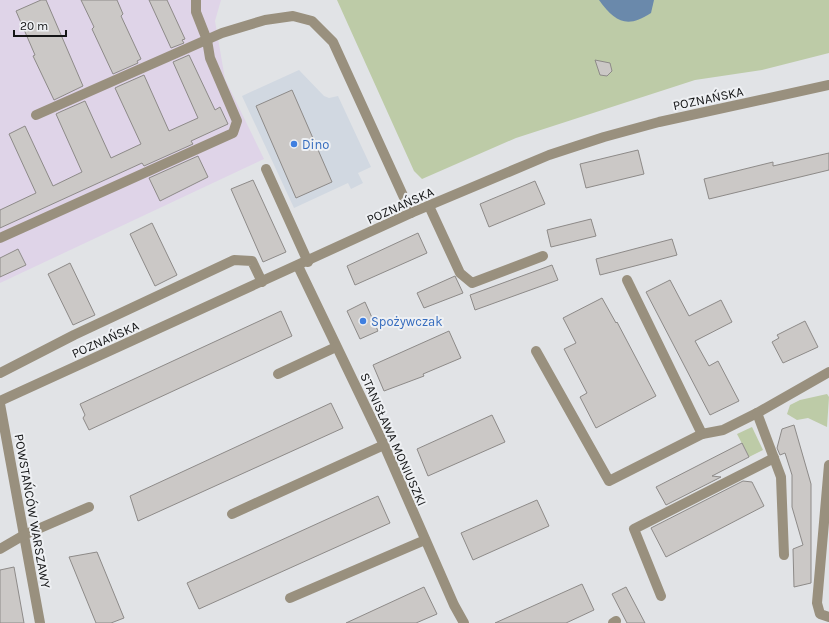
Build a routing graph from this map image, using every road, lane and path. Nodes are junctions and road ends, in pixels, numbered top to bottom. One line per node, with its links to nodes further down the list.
1 (196, 0): 2 (street)
2 (207, 40): 4 (street); 7 (street); 8 (street)
3 (829, 85): 6 (street, POZNAŃSKA)
4 (36, 115)
5 (266, 169): 10 (street)
6 (429, 206): 7 (street, POZNAŃSKA); 9 (street)
7 (411, 213): 10 (street, POZNAŃSKA)
8 (0, 238)
9 (543, 256)
10 (308, 262): 11 (street, POZNAŃSKA)
11 (298, 266): 13 (street, POZNAŃSKA); 14 (street, STANISŁAWA MONIUSZKI)
12 (627, 280): 22 (street)
13 (262, 282): 17 (street); 19 (street, POZNAŃSKA)
14 (336, 347): 18 (street); 23 (street, STANISŁAWA MONIUSZKI)
15 (536, 351): 22 (street)
16 (829, 372): 21 (street)
17 (0, 373)
18 (278, 374)
19 (0, 401)
20 (0, 404): 28 (street, POWSTAŃCÓW WARSZAWY)
21 (757, 413): 22 (street); 24 (street)
22 (702, 434)
23 (384, 445): 27 (street); 29 (street, STANISŁAWA MONIUSZKI)
24 (774, 458): 31 (street); 32 (street)
25 (829, 465): 34 (street)
26 (89, 507): 28 (street)
27 (232, 514)
28 (24, 535): 30 (street); 35 (street, POWSTAŃCÓW WARSZAWY)
29 (426, 540): 33 (street); 36 (street, STANISŁAWA MONIUSZKI)
30 (0, 549)
31 (784, 555)
32 (661, 596)
33 (290, 598)
34 (829, 617)
35 (40, 623)
36 (464, 623)

